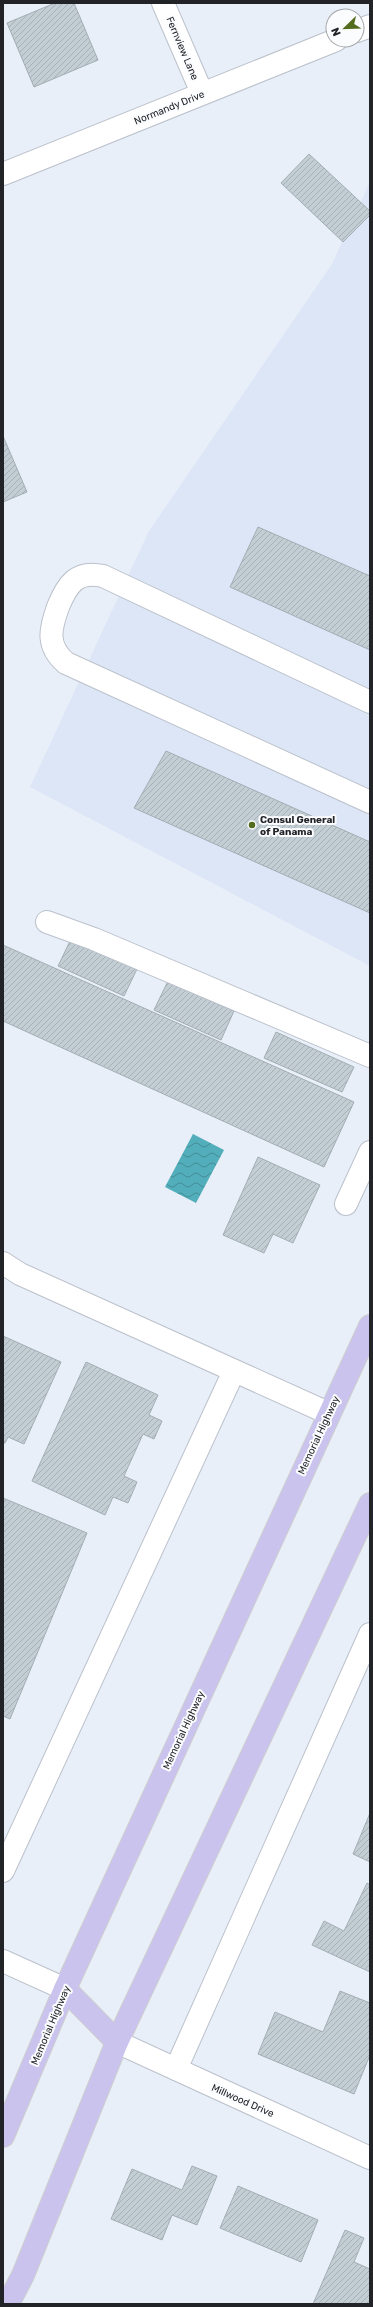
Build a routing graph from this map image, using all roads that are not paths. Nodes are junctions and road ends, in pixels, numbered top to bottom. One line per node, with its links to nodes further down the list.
1 (163, 3): 3 (street, Fernview Lane)
2 (325, 44): 3 (street, Normandy Drive)
3 (202, 93): 4 (street, Normandy Drive)
4 (3, 174)
5 (370, 702): 6 (street)
6 (370, 802)
7 (46, 922): 8 (street)
8 (370, 1056)
9 (370, 1152): 10 (street)
10 (346, 1204)
11 (3, 1263): 13 (street)
12 (370, 1326): 14 (main road, Memorial Highway)
13 (234, 1371): 14 (street); 17 (street)
14 (328, 1413): 19 (main road, Memorial Highway)
15 (370, 1504): 20 (main road)
16 (370, 1634): 21 (street)
17 (3, 1872)
18 (3, 1961): 19 (street)
19 (64, 1989): 20 (main road); 22 (main road, Memorial Highway)
20 (117, 2042): 21 (street, Millwood Drive); 24 (main road)
21 (176, 2070): 23 (street, Millwood Drive)
22 (3, 2136)
23 (370, 2158)
24 (8, 2304)

